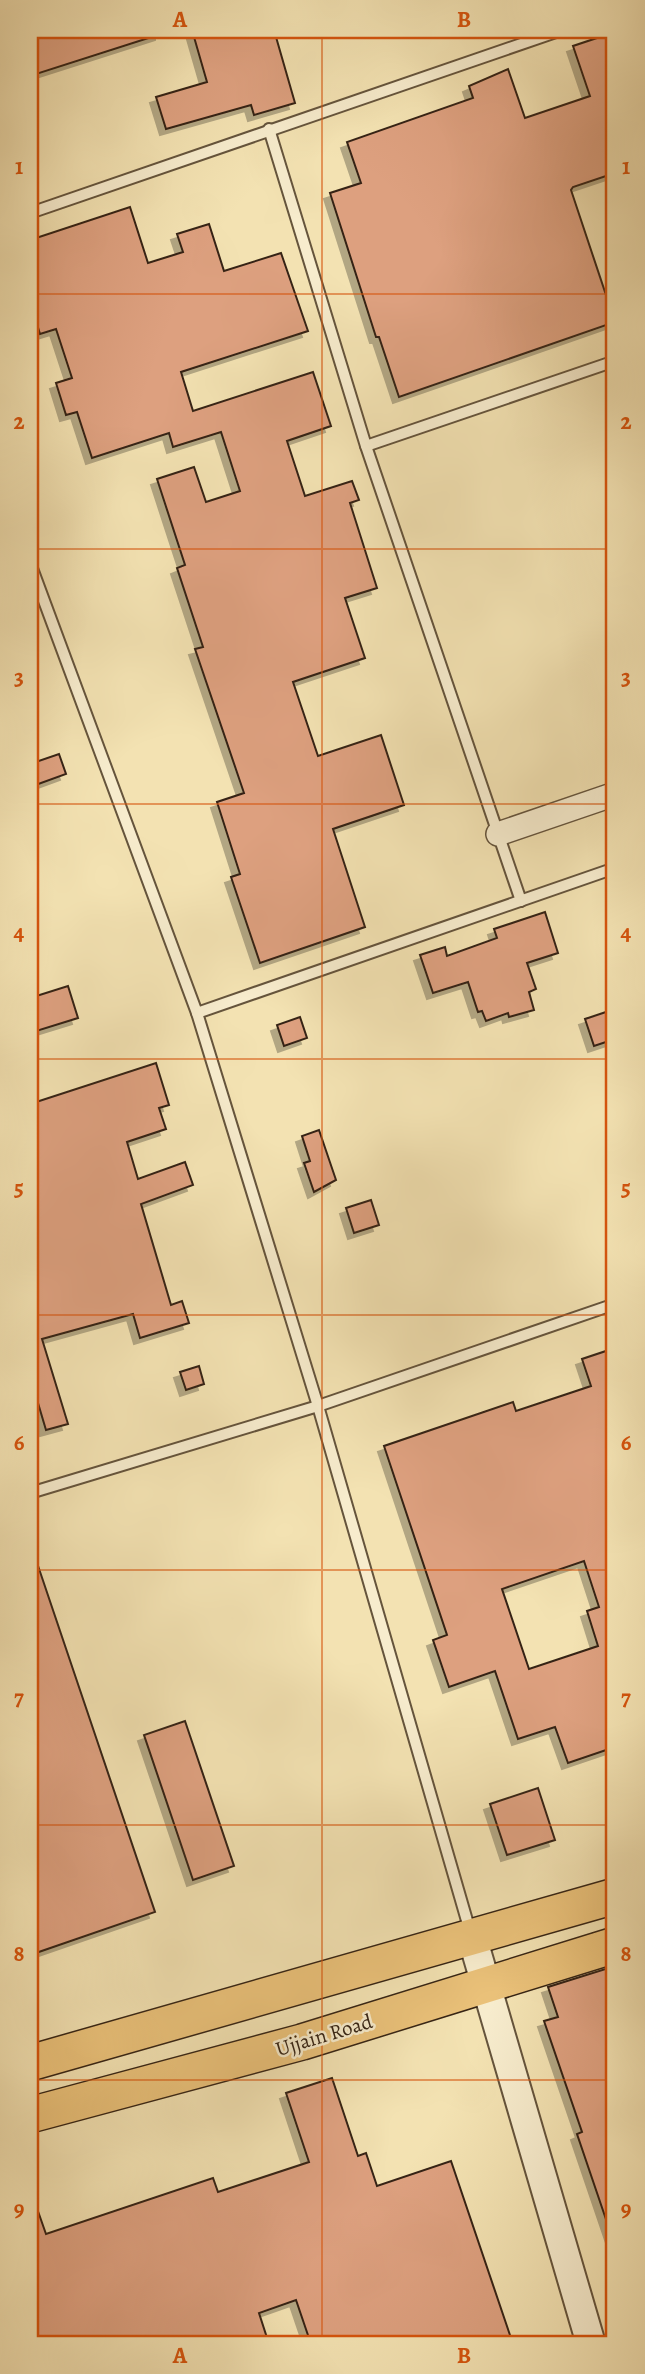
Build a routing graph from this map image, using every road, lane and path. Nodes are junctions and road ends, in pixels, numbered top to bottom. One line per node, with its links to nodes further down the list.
1 (562, 30): 2 (lane)
2 (269, 129): 3 (lane); 5 (lane)
3 (30, 213)
4 (615, 361): 5 (lane)
5 (366, 446): 8 (lane)
6 (30, 563): 11 (lane)
7 (615, 794): 8 (street)
8 (498, 834): 10 (lane)
9 (615, 868): 10 (lane)
10 (521, 901): 11 (lane)
11 (197, 1013): 13 (lane)
12 (615, 1304): 13 (lane)
13 (318, 1406): 14 (lane); 16 (lane)
14 (30, 1493)
15 (615, 1896): 16 (main road)
16 (472, 1937): 18 (street); 19 (main road)
17 (615, 1945): 18 (main road, Ujjain Road)
18 (486, 1985): 20 (main road, Ujjain Road); 21 (street)
19 (30, 2063)
20 (30, 2115)
21 (591, 2344)

